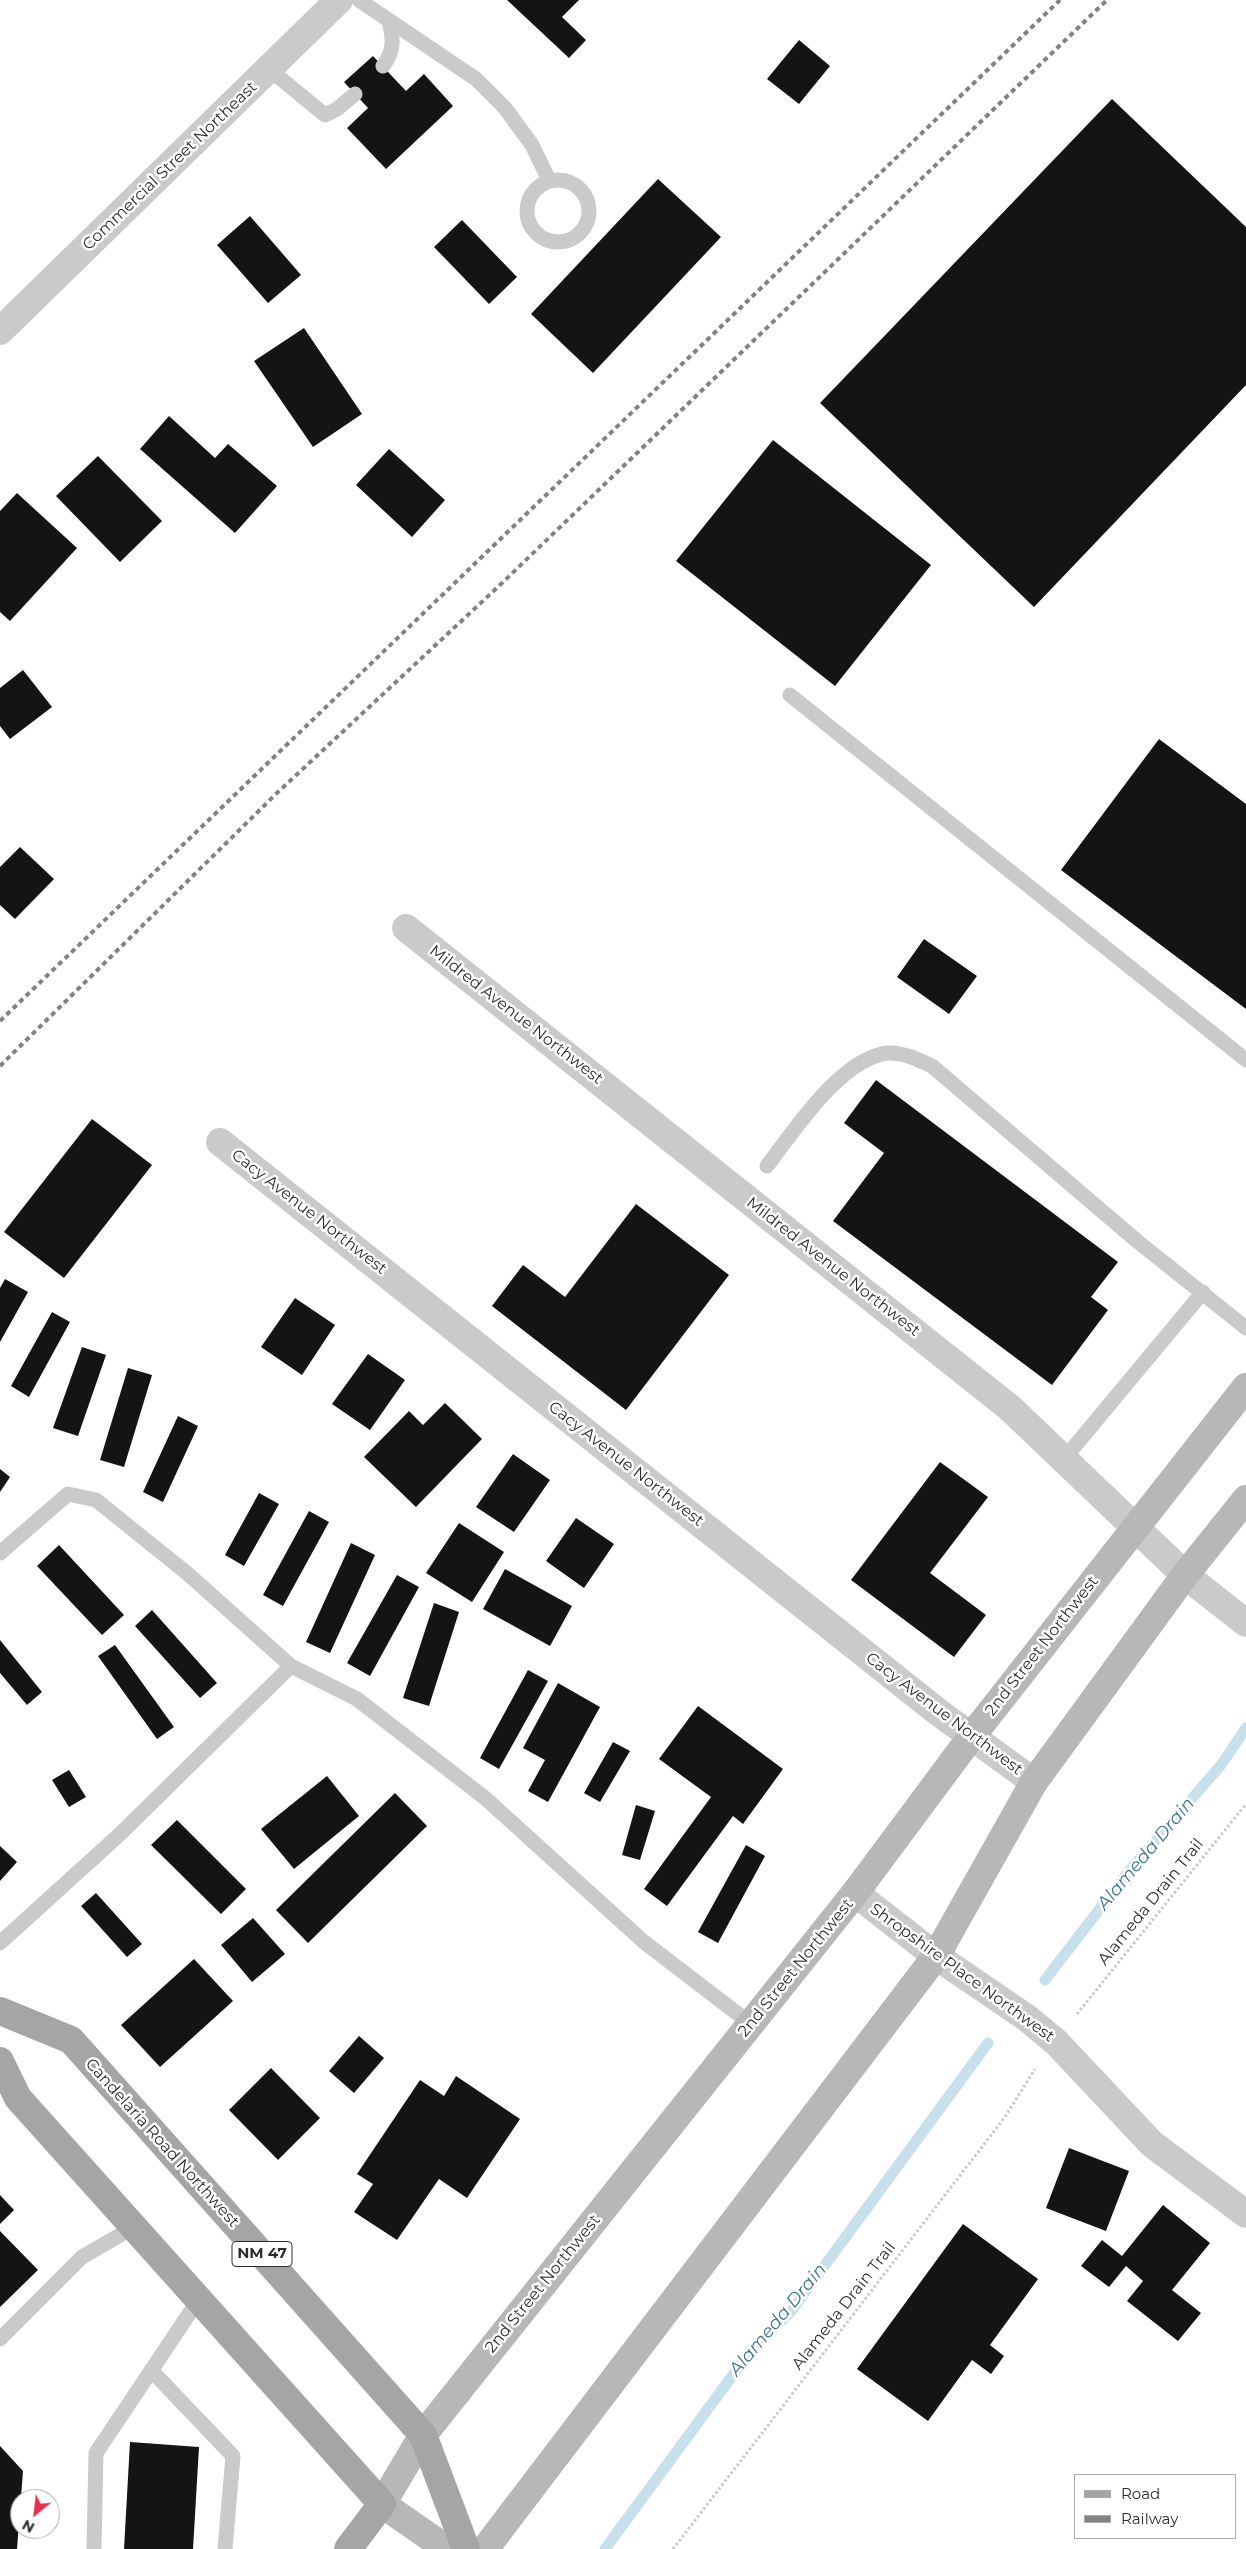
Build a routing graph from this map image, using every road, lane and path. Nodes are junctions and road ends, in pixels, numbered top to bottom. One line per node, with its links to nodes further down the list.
1 (339, 0): 5 (street, Commercial Street Northeast)
2 (359, 0): 3 (lane)
3 (389, 20): 4 (lane); 7 (lane)
4 (383, 66)
5 (269, 68): 6 (lane); 8 (street, Commercial Street Northeast)
6 (355, 94)
7 (549, 180): 7 (lane)
8 (0, 331)
9 (790, 695): 11 (lane)
10 (406, 928): 17 (street, Mildred Avenue Northwest)
11 (1246, 1060)
12 (220, 1142): 24 (street, Cacy Avenue Northwest)
13 (767, 1166): 14 (lane)
14 (1203, 1292): 15 (lane); 17 (lane)
15 (1246, 1328)
16 (1246, 1387): 19 (main road, 2nd Street Northwest)
17 (1064, 1459): 19 (street, Mildred Avenue Northwest)
18 (1246, 1499): 21 (main road)
19 (1135, 1526): 21 (street, Mildred Avenue Northwest); 24 (main road, 2nd Street Northwest)
20 (0, 1553): 23 (lane)
21 (1185, 1575): 22 (street, Mildred Avenue Northwest); 25 (main road)
22 (1246, 1623)
23 (292, 1666): 28 (lane); 32 (lane)
24 (971, 1737): 25 (street, Cacy Avenue Northwest); 27 (main road, 2nd Street Northwest)
25 (1034, 1782): 29 (main road)
26 (1246, 1804): 31 (path, Alameda Drain Trail)
27 (855, 1893): 29 (street, Shropshire Place Northwest); 32 (main road, 2nd Street Northwest)
28 (0, 1943)
29 (936, 1956): 35 (street, Shropshire Place Northwest); 47 (main road)
30 (0, 2011): 40 (main road, Candelaria Road Northwest / NM 47)
31 (1075, 2016)
32 (751, 2024): 40 (main road, 2nd Street Northwest)
33 (0, 2061): 36 (main road)
34 (1031, 2074): 48 (path, Alameda Drain Trail)
35 (1246, 2214)
36 (134, 2228): 37 (main road); 38 (lane)
37 (199, 2299): 39 (lane); 41 (main road)
38 (0, 2340)
39 (151, 2370): 42 (lane); 43 (lane)
40 (423, 2435): 41 (main road, 2nd Street Northwest); 46 (main road, Candelaria Road Northwest / NM 47)
41 (382, 2504): 44 (main road, 2nd Street Northwest); 45 (main road)
42 (94, 2549)
43 (225, 2549)
44 (348, 2549)
45 (448, 2549)
46 (466, 2549)
47 (485, 2549)
48 (673, 2549)

